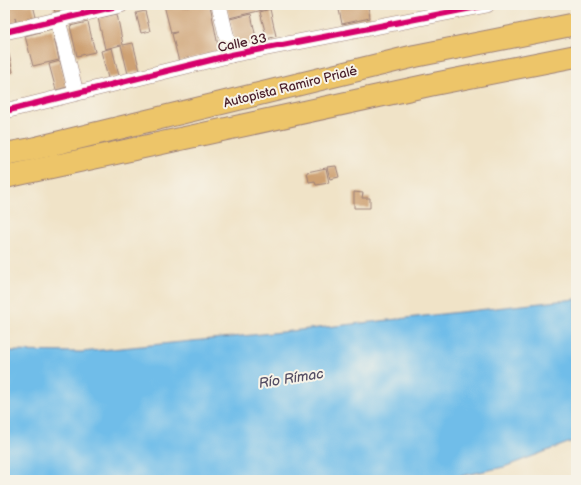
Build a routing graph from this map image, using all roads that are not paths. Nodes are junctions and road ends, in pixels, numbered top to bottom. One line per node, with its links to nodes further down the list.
1 (121, 5): 4 (street)
2 (219, 5): 7 (street)
3 (487, 5): 7 (street, Calle 33)
4 (58, 20): 6 (street); 9 (street)
5 (576, 24): 11 (highway, Autopista Ramiro Prialé)
6 (5, 32)
7 (231, 55): 9 (street, Calle 33)
8 (576, 56): 12 (highway, Autopista Ramiro Prialé)
9 (76, 93): 10 (street, Calle 33)
10 (5, 111)
11 (5, 154)
12 (5, 177)

